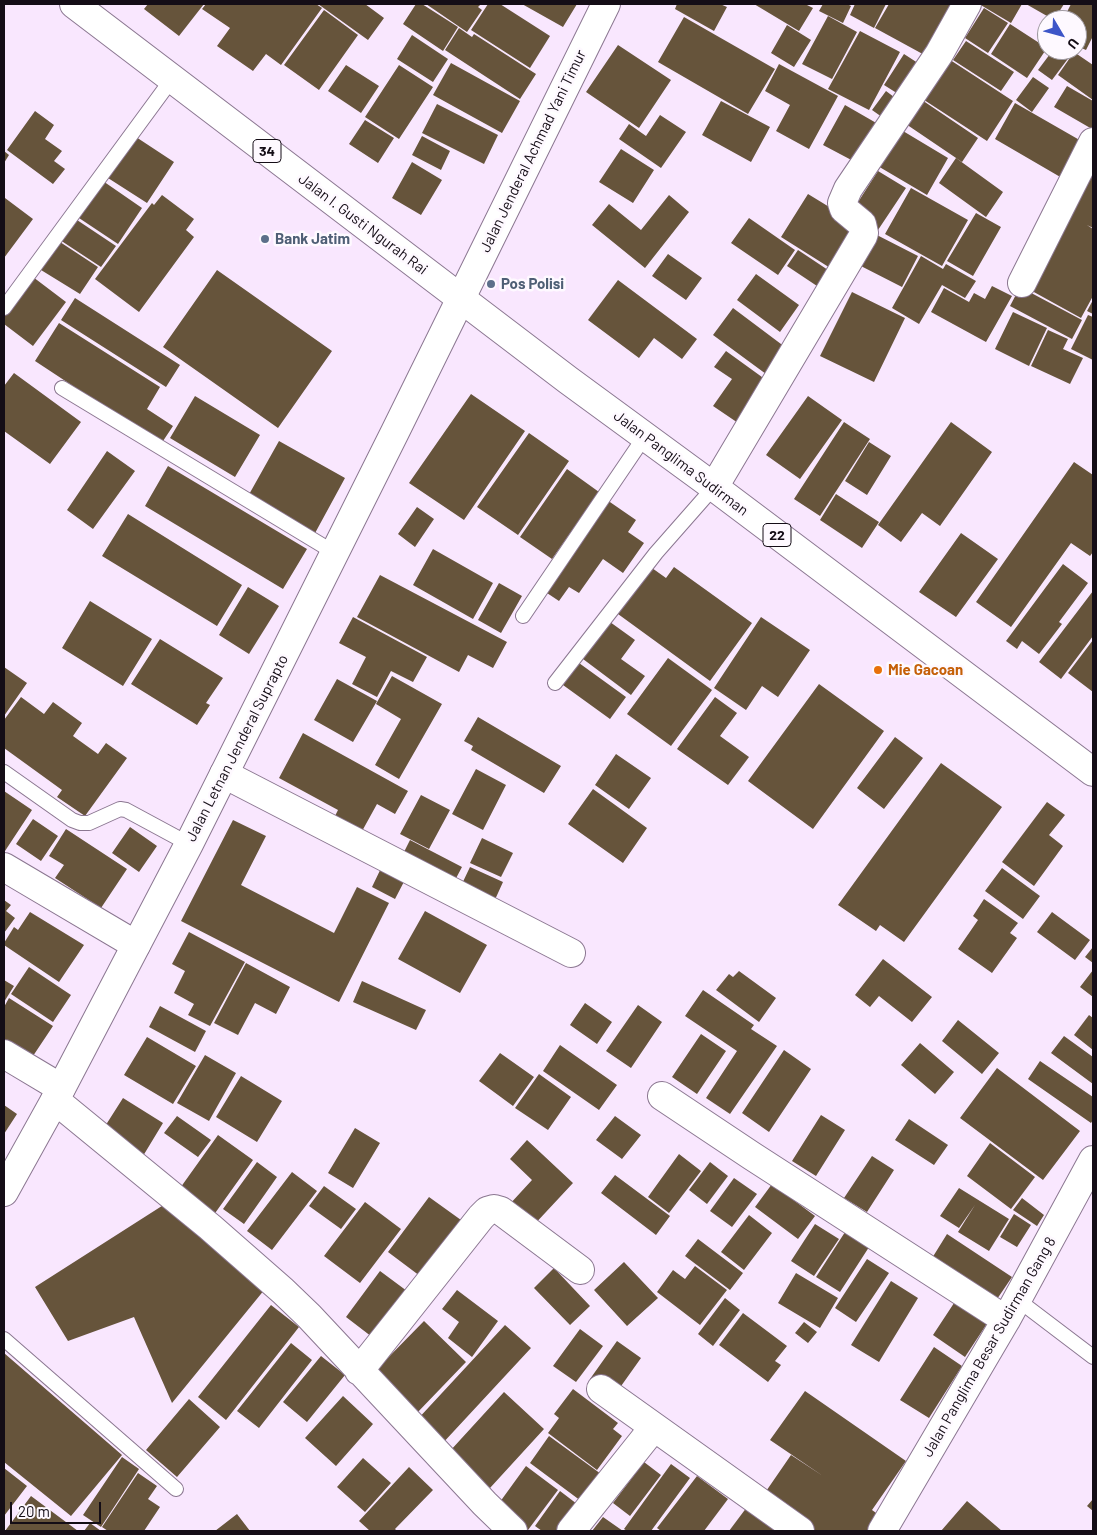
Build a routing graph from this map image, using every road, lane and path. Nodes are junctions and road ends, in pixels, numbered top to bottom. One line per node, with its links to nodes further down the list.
1 (74, 4): 4 (main road, Jalan I. Gusti Ngurah Rai / 34)
2 (606, 4): 7 (main road, Jalan Jenderal Achmad Yani Timur)
3 (967, 4): 11 (main road)
4 (172, 79): 7 (main road, Jalan I. Gusti Ngurah Rai / 34); 8 (lane)
5 (1093, 142): 6 (main road)
6 (1022, 283)
7 (461, 298): 10 (main road, Jalan Panglima Sudirman / 22); 12 (main road, Jalan Letnan Jenderal Suprapto)
8 (4, 308)
9 (62, 388): 12 (lane)
10 (645, 436): 11 (main road, Jalan Panglima Sudirman / 22); 13 (lane)
11 (714, 487): 14 (lane); 16 (main road, Jalan Panglima Sudirman / 22)
12 (335, 553): 17 (main road, Jalan Letnan Jenderal Suprapto)
13 (523, 616)
14 (555, 683)
15 (4, 772): 18 (lane)
16 (1093, 772)
17 (224, 774): 18 (main road, Jalan Letnan Jenderal Suprapto); 21 (main road)
18 (189, 844): 20 (main road, Jalan Letnan Jenderal Suprapto)
19 (4, 867): 20 (main road)
20 (136, 944): 23 (main road, Jalan Letnan Jenderal Suprapto)
21 (571, 952)
22 (4, 1054): 23 (main road)
23 (58, 1094): 26 (main road, Jalan Letnan Jenderal Suprapto); 31 (main road)
24 (662, 1096): 28 (main road)
25 (1093, 1160): 28 (main road, Jalan Panglima Besar Sudirman Gang 8)
26 (4, 1192)
27 (580, 1270): 31 (main road)
28 (1012, 1310): 30 (lane); 38 (main road, Jalan Panglima Besar Sudirman Gang 8)
29 (4, 1339): 34 (lane)
30 (1093, 1357)
31 (360, 1372): 35 (main road)
32 (601, 1389): 33 (main road)
33 (654, 1427): 36 (main road); 37 (main road)
34 (176, 1489)
35 (513, 1531)
36 (571, 1531)
37 (800, 1531)
38 (882, 1531)

